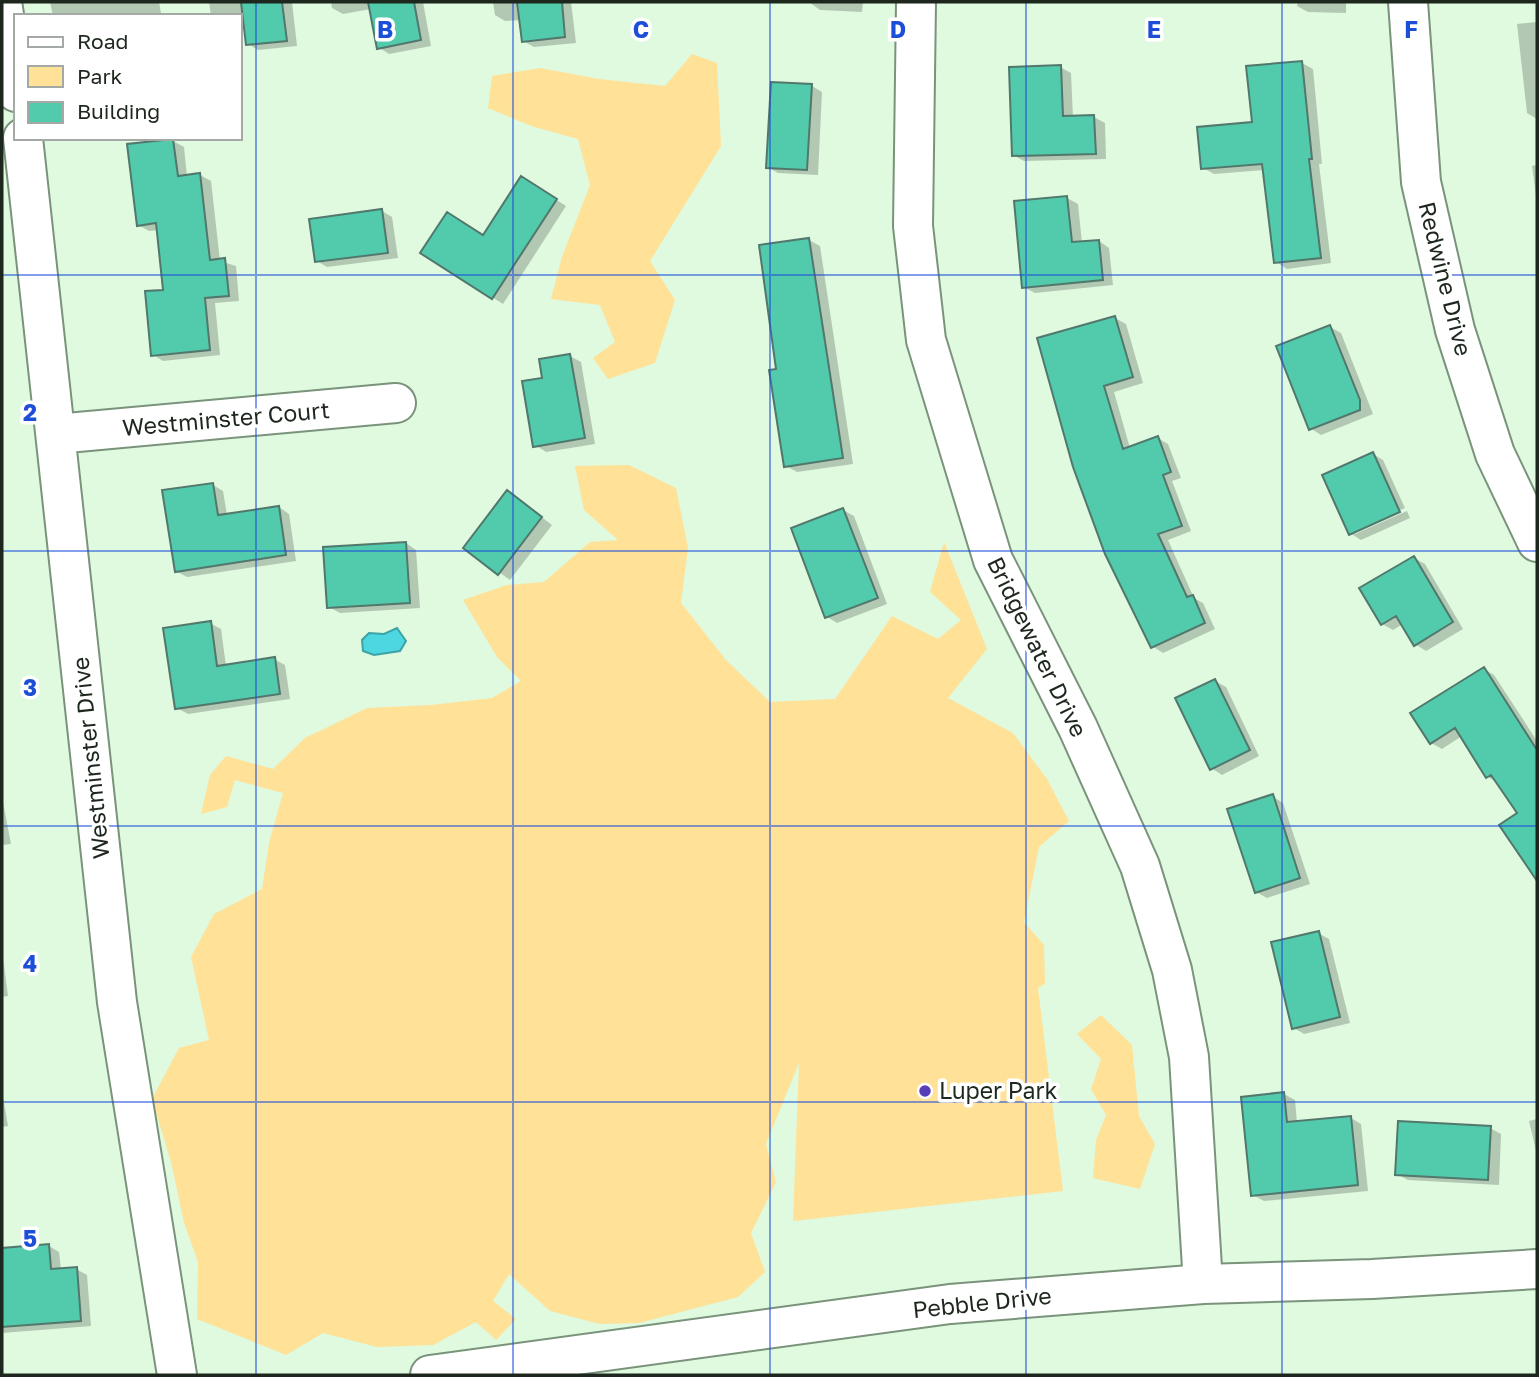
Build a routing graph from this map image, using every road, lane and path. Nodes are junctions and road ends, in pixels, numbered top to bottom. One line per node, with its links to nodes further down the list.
1 (2, 2): 4 (street)
2 (916, 2): 10 (street, Bridgewater Drive)
3 (1408, 2): 8 (street, Redwine Drive)
4 (14, 79)
5 (23, 140): 7 (street, Westminster Drive)
6 (396, 403): 7 (street, Westminster Court)
7 (56, 434): 11 (street, Westminster Drive)
8 (1537, 542)
9 (1537, 1269): 10 (street, Pebble Drive)
10 (1203, 1284): 12 (street, Pebble Drive)
11 (177, 1375)
12 (430, 1375)

